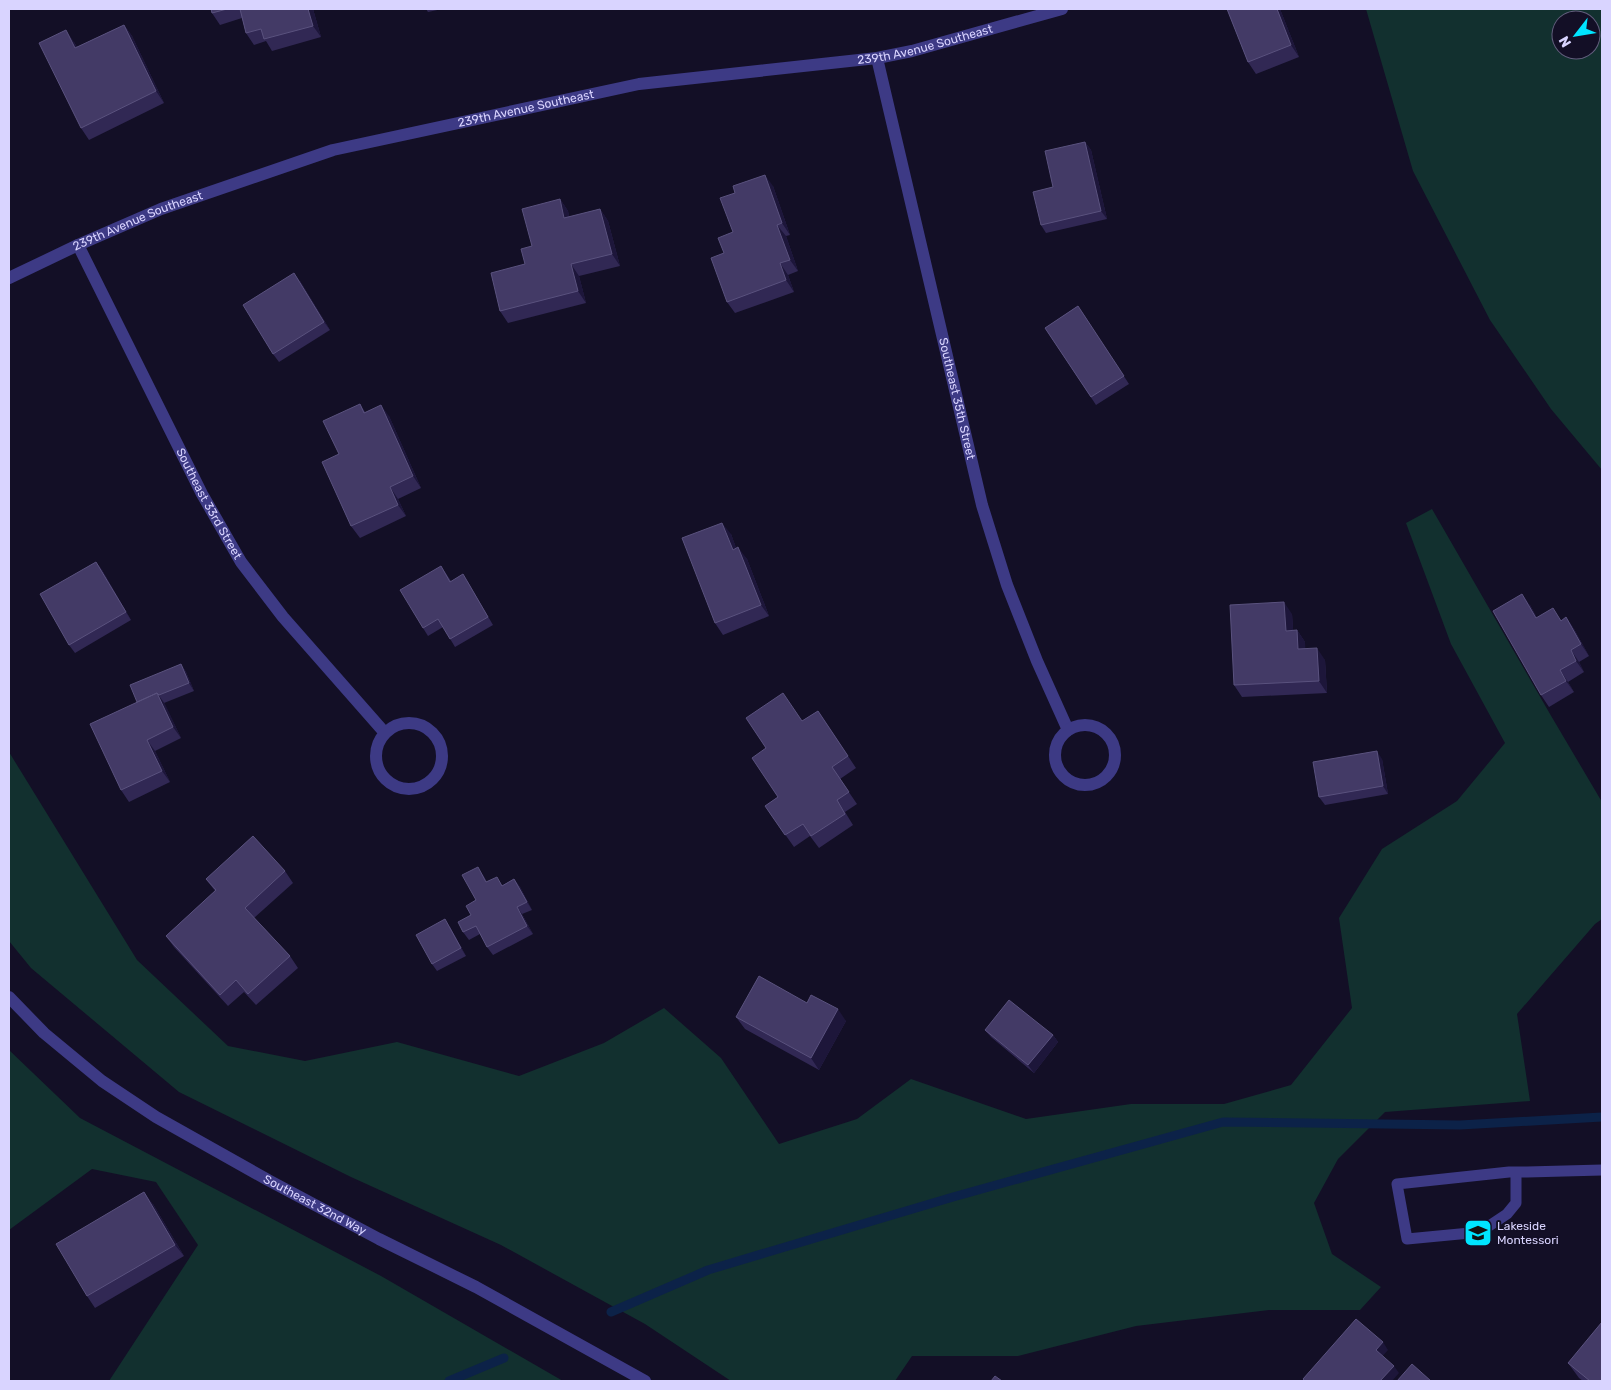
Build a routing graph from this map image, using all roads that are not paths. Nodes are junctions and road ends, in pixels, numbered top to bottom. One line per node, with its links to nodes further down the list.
1 (1062, 9): 2 (street, 239th Avenue Southeast)
2 (877, 58): 3 (street, 239th Avenue Southeast); 5 (street, Southeast 35th Street)
3 (78, 245): 4 (street, 239th Avenue Southeast); 6 (street, Southeast 33rd Street)
4 (9, 278)
5 (1068, 730): 5 (street)
6 (385, 733): 6 (street)
7 (9, 997): 10 (street, Southeast 32nd Way)
8 (1602, 1170): 9 (lane)
9 (1516, 1172): 9 (lane)
10 (645, 1381)

